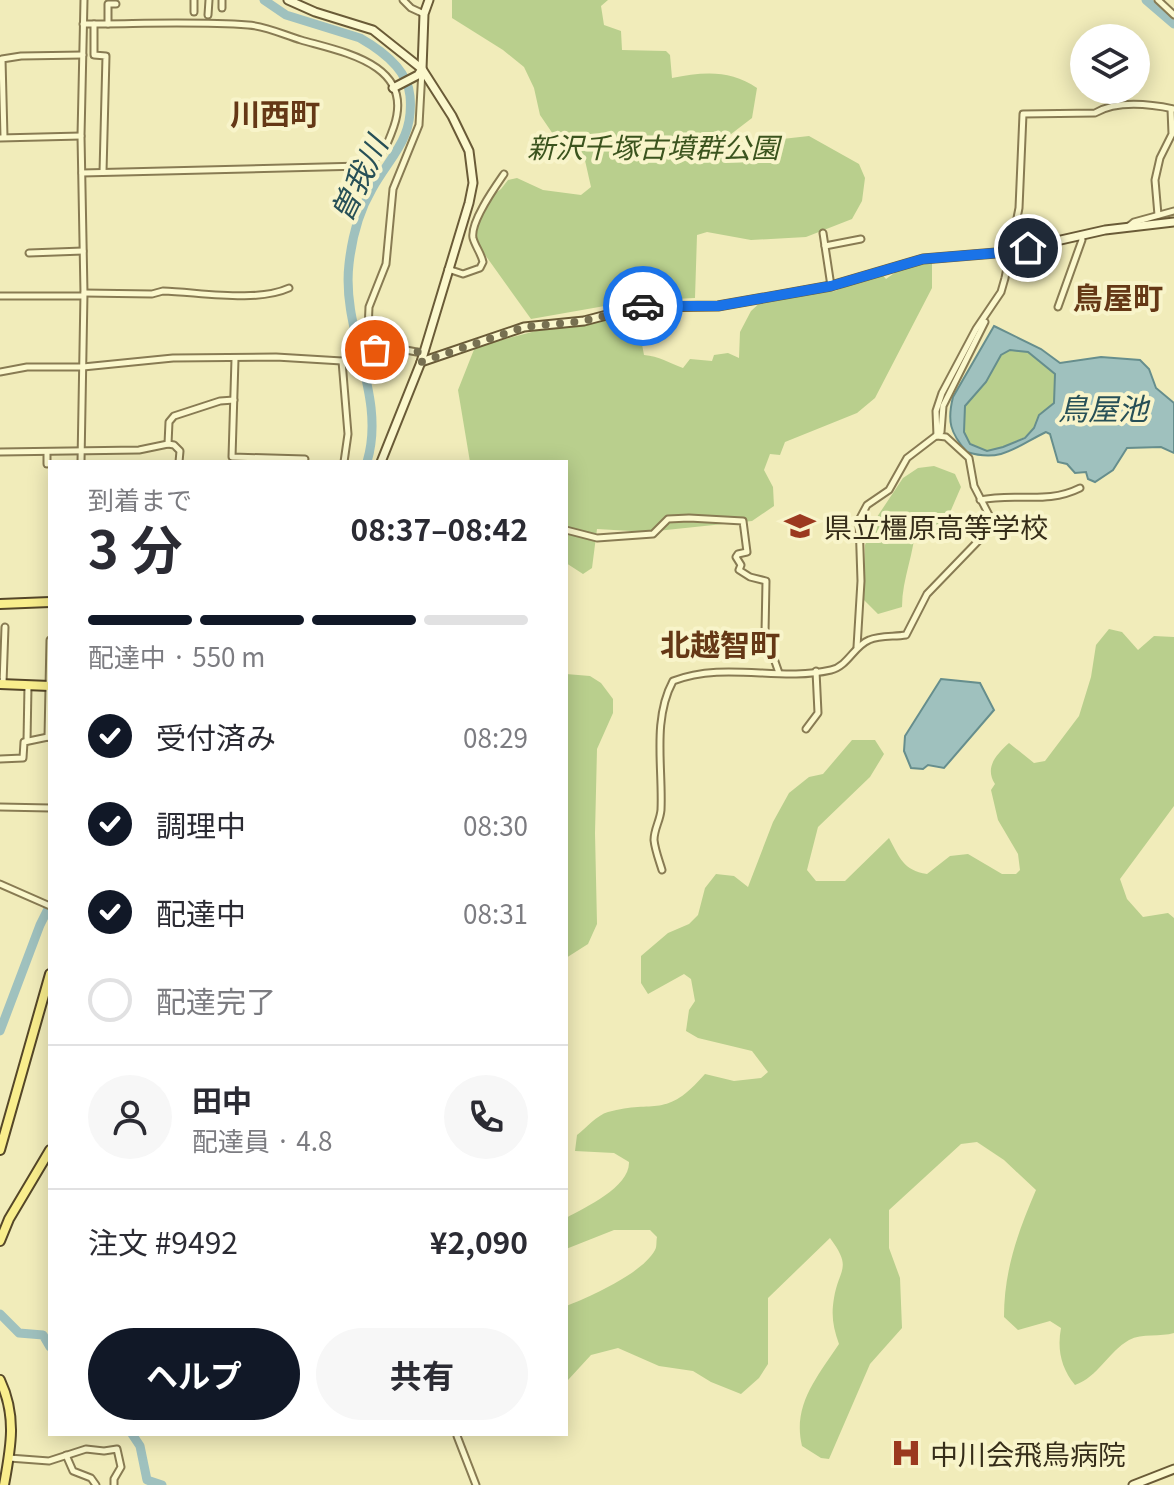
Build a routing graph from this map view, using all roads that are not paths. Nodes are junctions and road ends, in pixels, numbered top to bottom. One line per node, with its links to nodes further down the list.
1 (84, 0): 15 (street)
2 (194, 0): 11 (street)
3 (209, 0): 13 (street)
4 (222, 0): 10 (street)
5 (288, 0): 19 (main road)
6 (403, 0): 12 (street)
7 (429, 0): 12 (main road)
8 (1158, 0): 14 (street)
9 (116, 4): 17 (street)
10 (222, 8)
11 (194, 12)
12 (424, 14): 19 (main road)
13 (208, 15)
14 (1174, 15)
15 (83, 24): 16 (street); 18 (street)
16 (94, 24): 17 (street); 24 (street)
17 (108, 24): 20 (street)
18 (83, 55): 22 (street); 23 (street)
19 (420, 72): 20 (main road); 38 (main road); 44 (street)
20 (395, 88): 24 (street)
21 (1173, 109): 28 (street); 36 (street)
22 (81, 136): 23 (street); 25 (street)
23 (2, 138)
24 (103, 172): 25 (street)
25 (82, 173): 35 (street)
26 (504, 174): 38 (street)
27 (1174, 211): 28 (street)
28 (1158, 215): 30 (street)
29 (1174, 222): 30 (main road)
30 (1129, 226): 32 (main road)
31 (823, 233): 34 (street)
32 (1081, 235): 36 (main road); 43 (street)
33 (861, 239): 34 (street)
34 (825, 246): 39 (street)
35 (83, 251): 37 (street); 41 (street)
36 (1008, 252): 39 (main road); 52 (street)
37 (29, 253)
38 (447, 269): 45 (main road)
39 (831, 286): 48 (main road)
40 (289, 288): 41 (street)
41 (84, 294): 42 (street); 49 (street)
42 (0, 296)
43 (1058, 307)
44 (373, 351): 45 (street); 47 (street)
45 (422, 353): 48 (main road)
46 (235, 359): 47 (street); 49 (street); 51 (street)
47 (346, 360): 60 (street)
48 (421, 362): 61 (main road)
49 (83, 367): 50 (street); 56 (street)
50 (0, 372)
51 (234, 400): 53 (street); 57 (street)
52 (937, 436): 64 (street); 69 (street)
53 (168, 444): 56 (street); 59 (street)
54 (0, 452): 55 (street)
55 (47, 452): 56 (street); 62 (street)
56 (81, 452): 58 (street)
57 (305, 459)
58 (81, 460)
59 (179, 460)
60 (344, 460)
61 (382, 460)
62 (47, 464)
63 (1080, 488): 64 (street)
64 (980, 500): 69 (street)
65 (568, 531): 71 (street)
66 (48, 602): 67 (main road)
67 (0, 604)
68 (5, 627): 72 (street)
69 (857, 648): 70 (street)
70 (816, 671): 71 (street); 75 (street)
71 (779, 673): 81 (street)
72 (2, 684): 73 (main road)
73 (28, 685): 74 (main road); 77 (street)
74 (48, 686)
75 (806, 729)
76 (48, 738): 77 (street)
77 (27, 741): 78 (street)
78 (0, 759)
79 (0, 807): 80 (street)
80 (48, 808)
81 (662, 870)
82 (0, 884): 83 (street)
83 (48, 905)
84 (46, 1000): 85 (main road)
85 (0, 1150)
86 (48, 1154): 87 (main road)
87 (0, 1238)
88 (0, 1380): 91 (main road)
89 (457, 1436): 96 (street)
90 (66, 1455): 91 (street); 94 (street); 95 (street)
91 (8, 1458): 93 (main road)
92 (1174, 1469): 97 (main road)
93 (4, 1485)
94 (96, 1485)
95 (114, 1485)
96 (476, 1485)
97 (1133, 1485)

